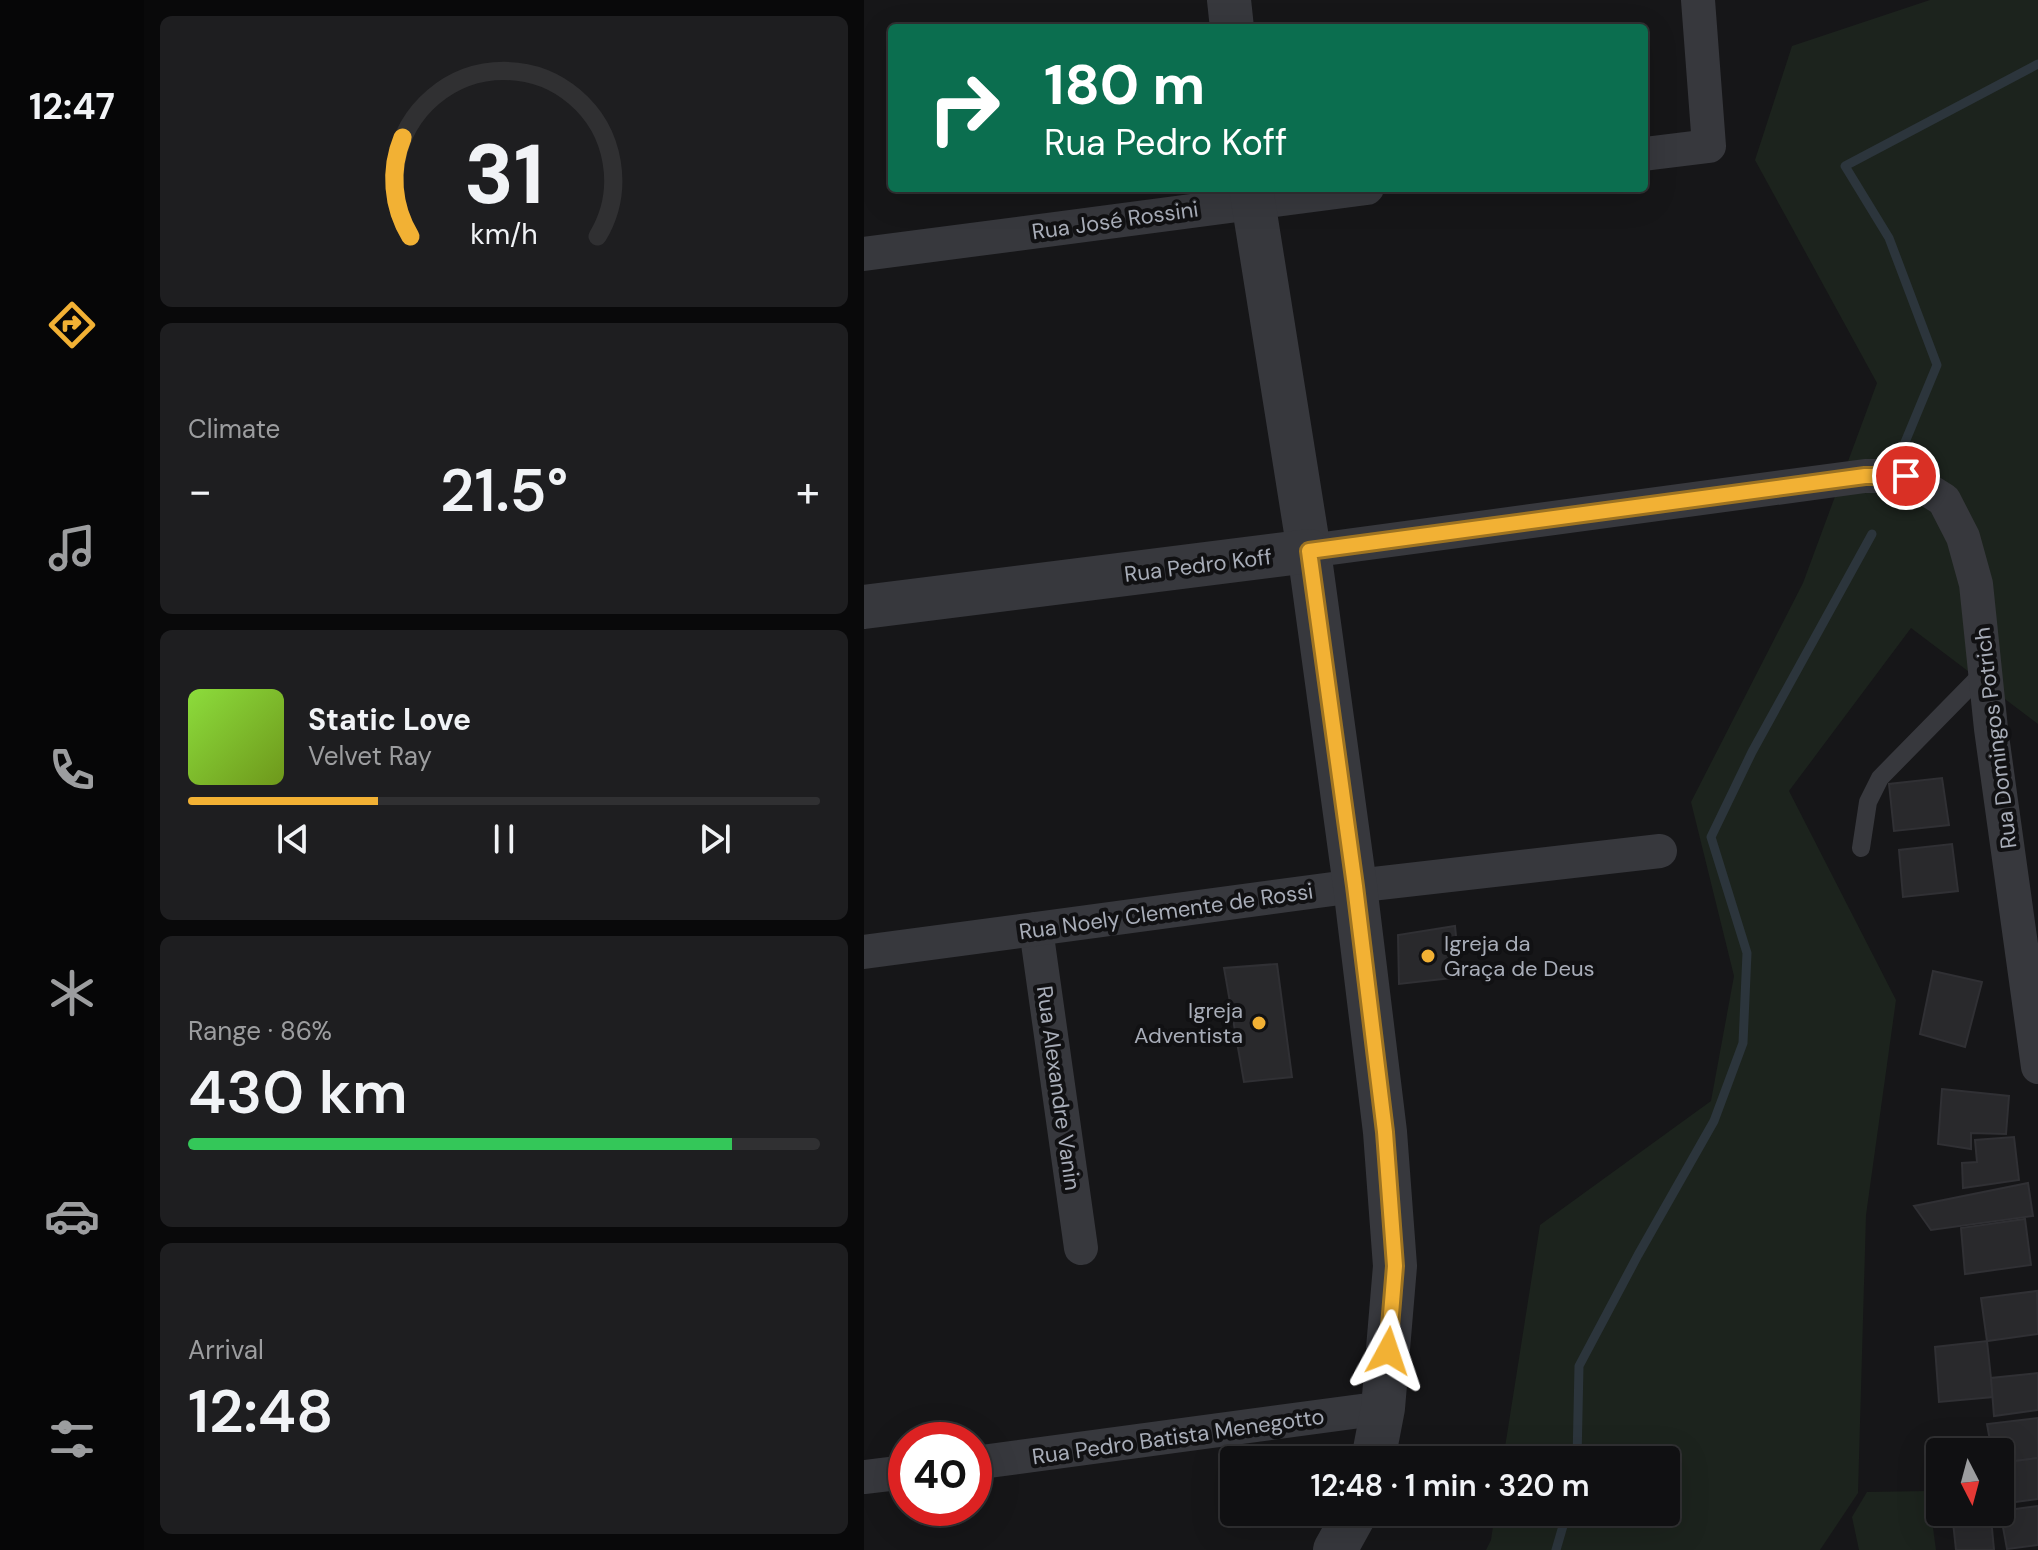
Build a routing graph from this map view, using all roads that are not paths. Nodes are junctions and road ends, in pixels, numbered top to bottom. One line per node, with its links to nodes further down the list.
1 (1229, 0): 3 (street)
2 (1698, 0): 4 (street)
3 (1232, 24)
4 (1648, 154)
5 (1301, 192): 6 (street, Rua José Rossini)
6 (1252, 195): 7 (street, Rua José Rossini); 9 (street)
7 (864, 254)
8 (1865, 476): 9 (street, Rua Pedro Koff); 11 (street, Rua Domingos Potrich)
9 (1309, 551): 10 (street, Rua Pedro Koff); 14 (street)
10 (864, 607)
11 (1985, 671): 12 (lane); 17 (street, Rua Domingos Potrich)
12 (1861, 848)
13 (1660, 851): 14 (street, Rua Noely Clemente de Rossi)
14 (1355, 886): 15 (street, Rua Noely Clemente de Rossi); 19 (street)
15 (1036, 929): 16 (street, Rua Noely Clemente de Rossi); 18 (street, Rua Alexandre Vanin)
16 (864, 952)
17 (2038, 1067)
18 (1081, 1248)
19 (1383, 1408): 20 (street); 21 (street, Rua Pedro Batista Menegotto)
20 (1376, 1446)
21 (992, 1461)
22 (888, 1474): 23 (street)
23 (864, 1477)
24 (1348, 1526): 25 (street)
25 (1335, 1550)

